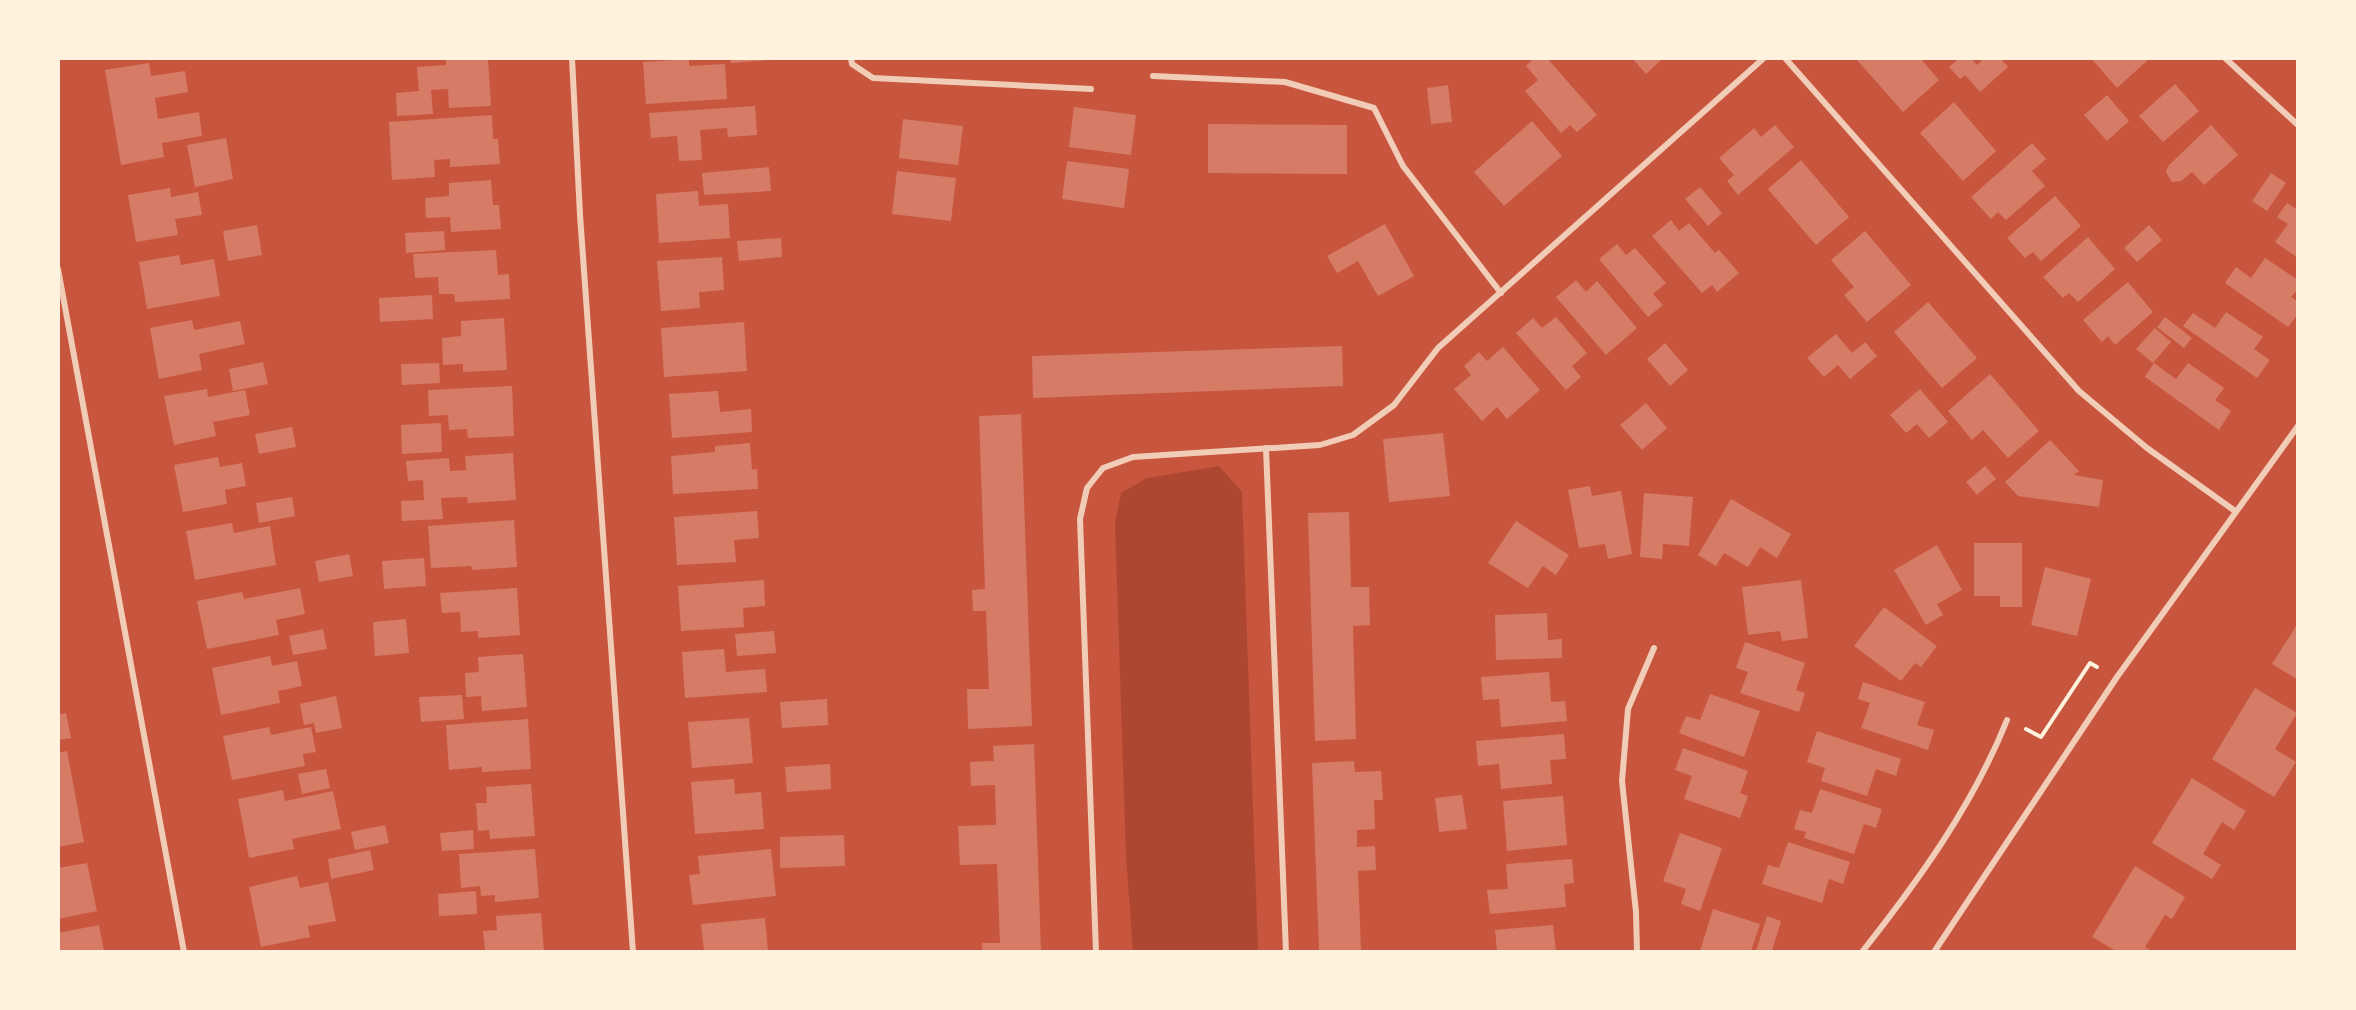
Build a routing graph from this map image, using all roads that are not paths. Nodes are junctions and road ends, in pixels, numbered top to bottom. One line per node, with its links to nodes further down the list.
1 (572, 58): 17 (street)
2 (851, 58): 7 (street)
3 (1764, 58): 10 (street)
4 (1785, 58): 13 (street)
5 (2225, 58): 8 (street)
6 (1153, 76): 10 (street)
7 (1091, 89)
8 (2298, 125)
9 (58, 269): 16 (street)
10 (1501, 293): 12 (street)
11 (2298, 426): 13 (street)
12 (1266, 448): 18 (street); 19 (street)
13 (2235, 511): 22 (street)
14 (1654, 648): 20 (street)
15 (2007, 720): 21 (street)
16 (184, 951)
17 (633, 951)
18 (1096, 951)
19 (1286, 951)
20 (1637, 951)
21 (1862, 951)
22 (1934, 951)

